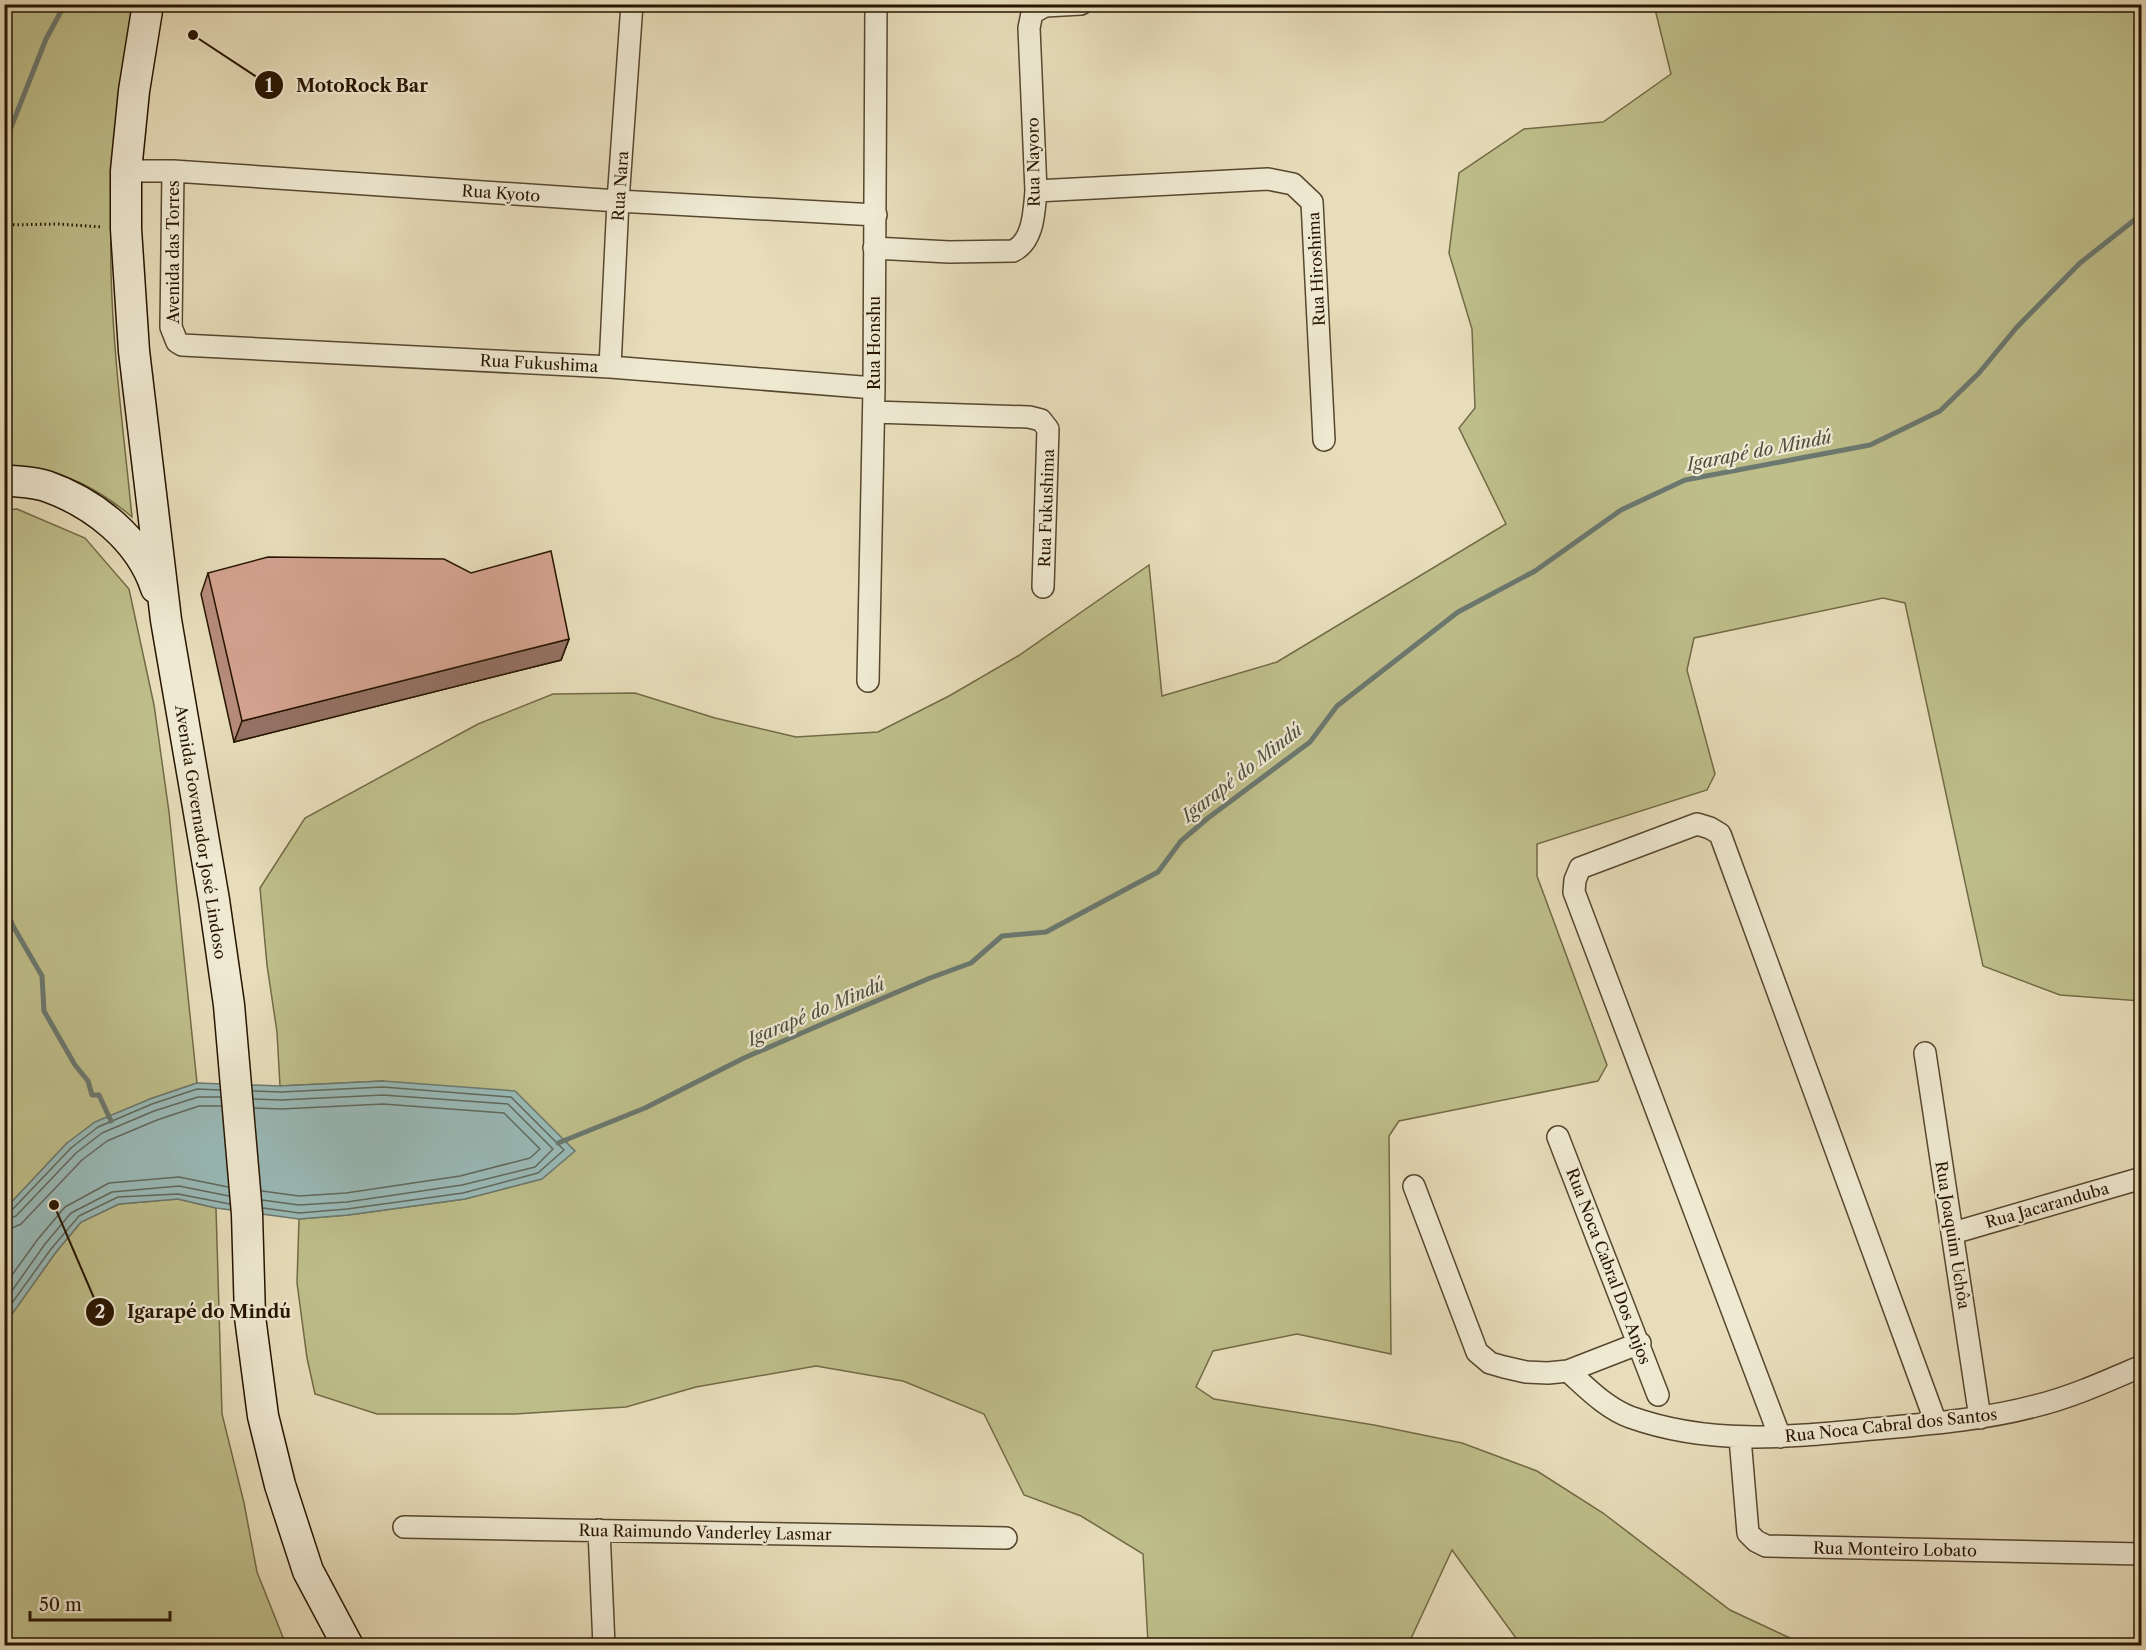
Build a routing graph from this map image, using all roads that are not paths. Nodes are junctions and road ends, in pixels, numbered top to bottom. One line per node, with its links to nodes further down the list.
1 (148, 4): 5 (main road, Avenida Governador José Lindoso)
2 (633, 4): 8 (street, Rua Nara)
3 (876, 4): 9 (street, Rua Honshu)
4 (1081, 4): 7 (street, Rua Nayoro)
5 (126, 171): 6 (street, Rua Kyoto); 18 (main road, Avenida Governador José Lindoso)
6 (173, 171): 8 (street, Rua Kyoto); 11 (street, Avenida das Torres)
7 (1036, 191): 10 (street, Rua Nayoro); 15 (street, Rua Hiroshima)
8 (618, 201): 9 (street, Rua Kyoto); 12 (street, Rua Nara)
9 (876, 215): 10 (street, Rua Honshu)
10 (874, 248): 13 (street, Rua Honshu)
11 (203, 347): 12 (street, Rua Fukushima)
12 (610, 367): 13 (street, Rua Fukushima)
13 (874, 388): 14 (street, Rua Honshu)
14 (874, 412): 17 (street, Rua Fukushima); 19 (street, Rua Honshu)
15 (1324, 440)
16 (4, 480): 18 (main road)
17 (1043, 587)
18 (166, 620): 37 (main road, Avenida Governador José Lindoso)
19 (868, 681)
20 (1925, 1053): 24 (street, Rua Joaquim Uchôa)
21 (1558, 1137): 25 (street, Rua Noca Cabral Dos Anjos)
22 (2142, 1178): 24 (street, Rua Jacaranduba)
23 (1414, 1186): 27 (street)
24 (1953, 1233): 29 (street, Rua Joaquim Uchôa)
25 (1640, 1343): 27 (street); 28 (street, Rua Noca Cabral Dos Anjos)
26 (2142, 1366): 29 (street, Rua Noca Cabral dos Santos)
27 (1568, 1371): 32 (street)
28 (1658, 1395)
29 (1980, 1418): 30 (street, Rua Noca Cabral dos Santos)
30 (1936, 1423): 31 (street, Rua Noca Cabral dos Santos); 31 (street)
31 (1780, 1437): 32 (street, Rua Noca Cabral dos Santos)
32 (1740, 1438): 36 (street, Rua Monteiro Lobato)
33 (404, 1527): 34 (street, Rua Raimundo Vanderley Lasmar)
34 (599, 1530): 35 (street, Rua Raimundo Vanderley Lasmar); 40 (street)
35 (1006, 1538)
36 (2142, 1554)
37 (308, 1571): 38 (main road); 39 (main road, Avenida Governador José Lindoso)
38 (328, 1646)
39 (348, 1646)
40 (604, 1646)

